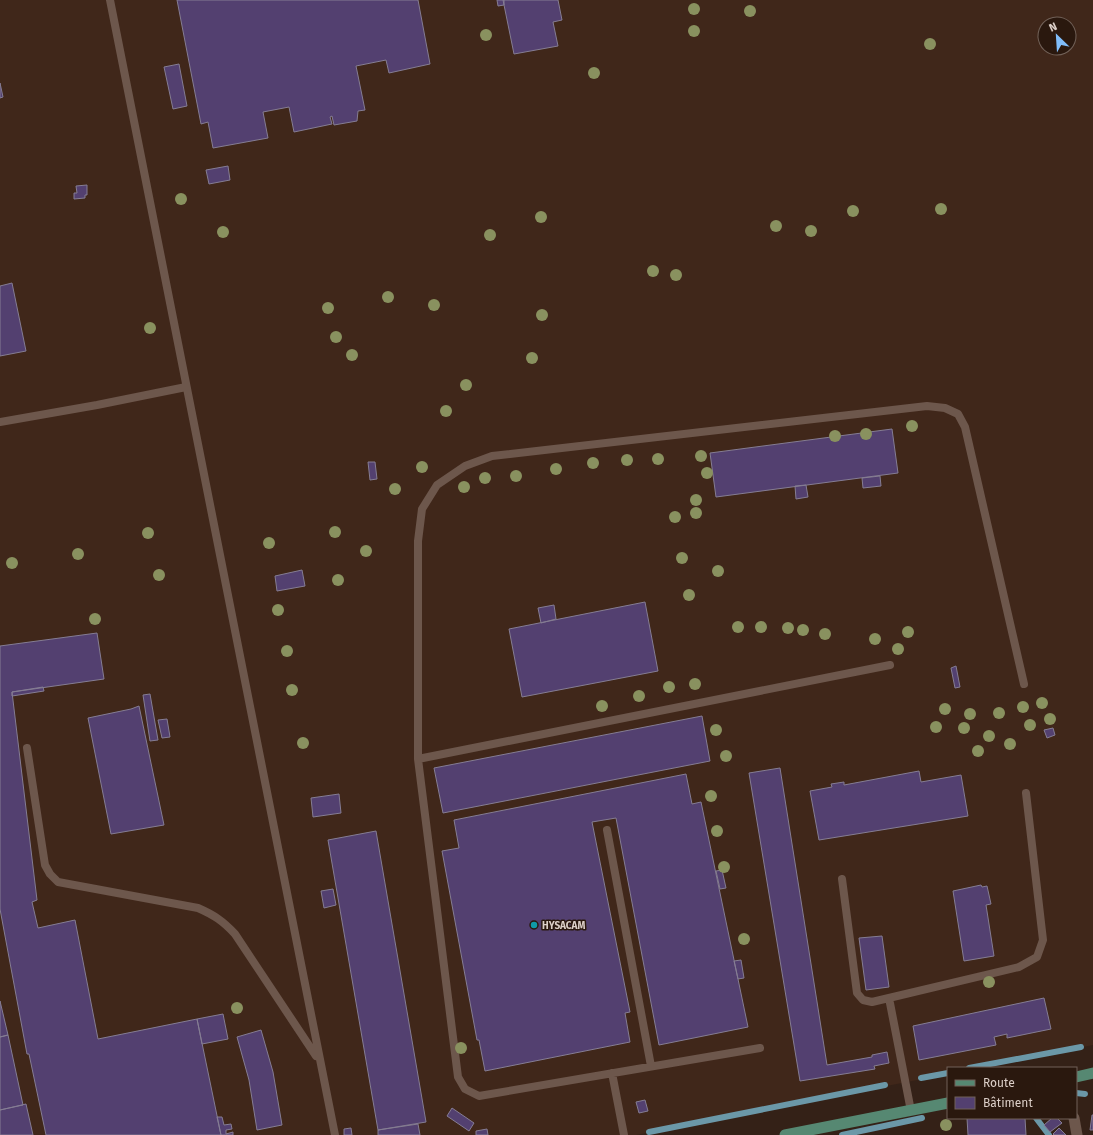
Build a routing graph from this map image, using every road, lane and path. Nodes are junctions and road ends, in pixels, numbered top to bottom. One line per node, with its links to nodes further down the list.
1 (110, 0): 2 (lane)
2 (186, 387): 3 (lane); 13 (lane)
3 (0, 422)
4 (890, 665): 7 (lane)
5 (1024, 684): 7 (lane)
6 (27, 748): 13 (lane)
7 (418, 759): 15 (lane)
8 (1026, 793): 11 (lane)
9 (606, 830): 14 (lane)
10 (842, 879): 11 (lane)
11 (889, 998): 19 (lane)
12 (760, 1048): 14 (lane)
13 (319, 1059): 21 (lane)
14 (652, 1066): 15 (lane)
15 (612, 1073): 22 (lane)
16 (1093, 1073): 17 (main road)
17 (1077, 1077)
18 (947, 1103): 19 (main road)
19 (911, 1111): 23 (main road)
20 (1074, 1119): 24 (street)
21 (335, 1135)
22 (624, 1135)
23 (785, 1135)
24 (1077, 1135)

